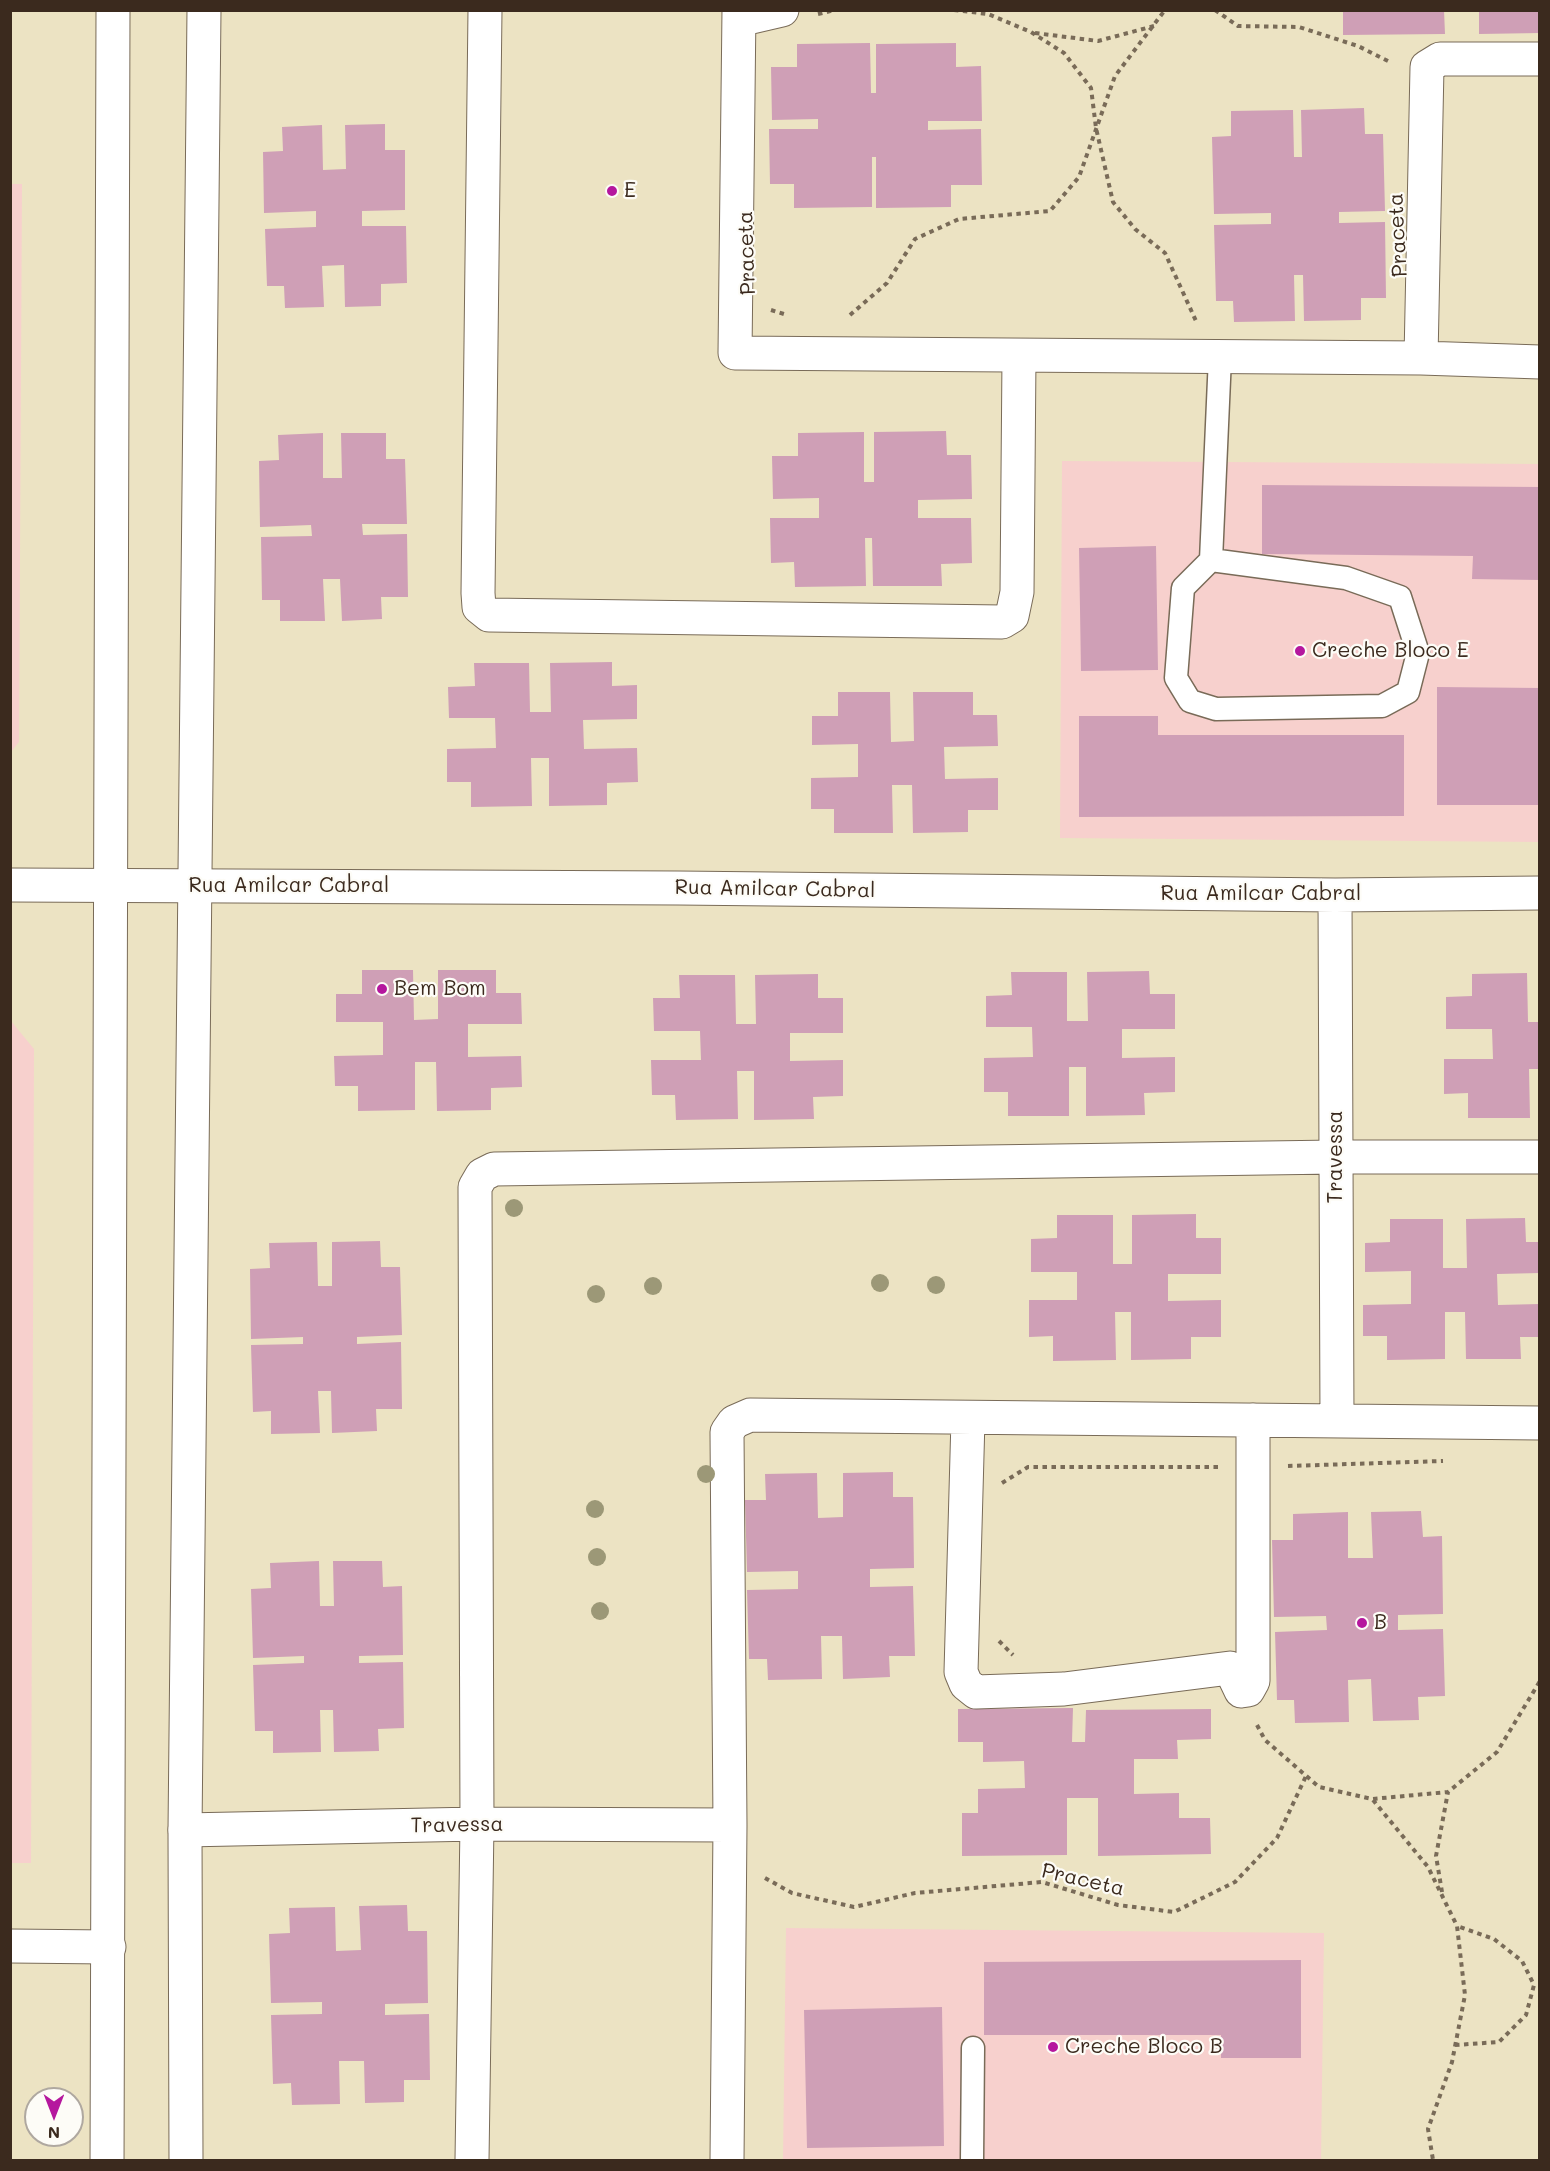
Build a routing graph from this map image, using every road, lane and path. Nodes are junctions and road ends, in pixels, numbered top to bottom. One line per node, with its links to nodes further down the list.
1 (113, 10): 26 (street)
2 (204, 10): 27 (street)
3 (485, 10): 20 (street)
4 (835, 10): 8 (path)
5 (954, 10): 9 (path)
6 (1166, 10): 11 (path)
7 (1215, 10): 14 (path)
8 (797, 12): 10 (street)
9 (987, 12): 12 (path)
10 (739, 15): 20 (street)
11 (1154, 26): 12 (path); 15 (path)
12 (1031, 32): 15 (path)
13 (1539, 59): 22 (street)
14 (1395, 64)
15 (1096, 128): 18 (path); 19 (path)
16 (764, 308): 17 (path, Praceta)
17 (793, 316)
18 (842, 316)
19 (1199, 332)
20 (1019, 357): 21 (street)
21 (1220, 357): 22 (street); 24 (lane)
22 (1421, 358): 23 (street)
23 (1539, 362)
24 (1210, 560): 24 (lane)
25 (10, 885): 26 (street, Rua Amilcar Cabral)
26 (112, 886): 27 (street, Rua Amilcar Cabral); 53 (street)
27 (195, 886): 29 (street, Rua Amilcar Cabral); 48 (street)
28 (1539, 892): 29 (street, Rua Amilcar Cabral)
29 (1335, 895): 30 (street, Travessa)
30 (1336, 1157): 31 (street); 34 (street, Travessa); 46 (street)
31 (1539, 1157)
32 (968, 1419): 33 (street); 37 (street); 47 (street)
33 (1253, 1420): 34 (street); 37 (street)
34 (1337, 1420): 35 (street)
35 (1539, 1423)
36 (1444, 1461): 37 (path)
37 (1252, 1467): 38 (path)
38 (999, 1484)
39 (996, 1637): 40 (path)
40 (1018, 1660)
41 (1539, 1681): 44 (path)
42 (1255, 1720): 43 (path)
43 (1306, 1776): 45 (path); 49 (path, Praceta)
44 (1448, 1792): 45 (path); 50 (path)
45 (1372, 1799): 50 (path)
46 (477, 1824): 47 (street, Travessa); 48 (street, Travessa); 59 (street)
47 (730, 1825): 60 (street)
48 (184, 1830): 58 (street)
49 (760, 1875)
50 (1443, 1898): 51 (path)
51 (1457, 1926): 54 (path); 55 (path)
52 (10, 1946): 53 (street)
53 (109, 1947): 57 (street)
54 (1537, 1985): 55 (path)
55 (1455, 2045): 62 (path)
56 (973, 2048): 61 (lane)
57 (107, 2160)
58 (186, 2160)
59 (472, 2160)
60 (727, 2160)
61 (972, 2160)
62 (1433, 2160)

